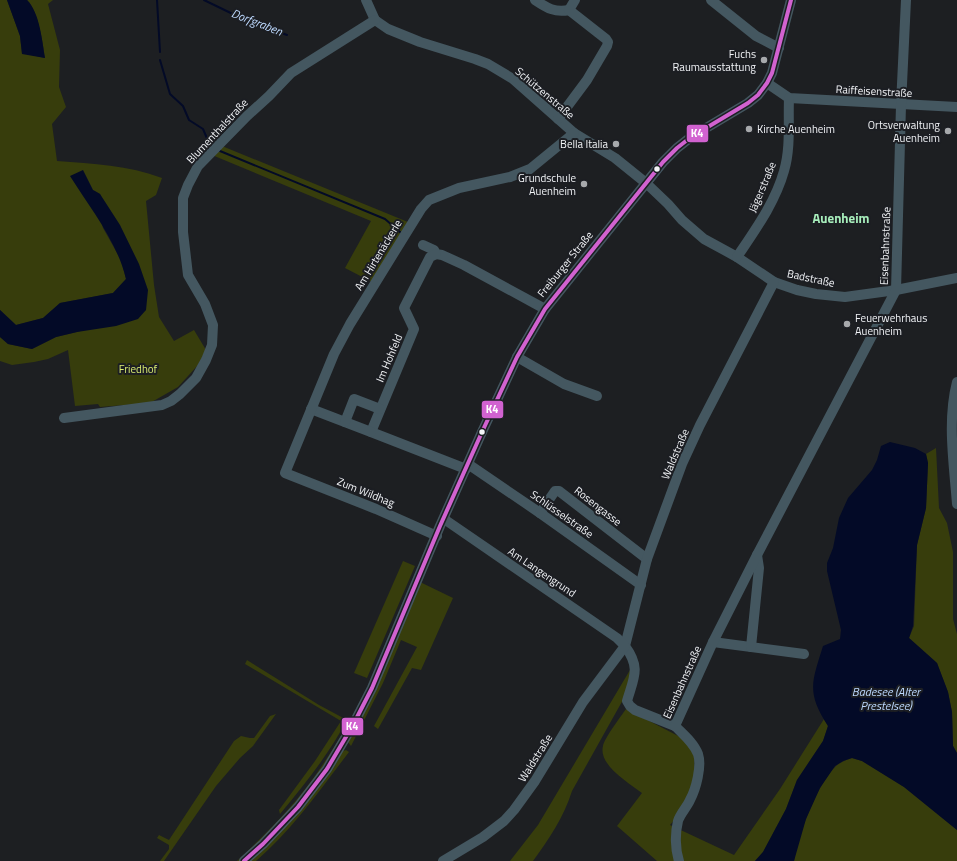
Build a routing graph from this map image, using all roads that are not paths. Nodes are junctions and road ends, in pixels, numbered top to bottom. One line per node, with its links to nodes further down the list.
1 (366, 0): 8 (street)
2 (535, 0): 7 (street)
3 (575, 0): 7 (street)
4 (711, 0): 9 (street)
5 (791, 0): 9 (street, Freiburger Straße)
6 (906, 0): 12 (street, Eisenbahnstraße)
7 (569, 10): 14 (street)
8 (376, 20): 14 (street, Schützenstraße); 29 (street, Blumenthalstraße)
9 (779, 48): 10 (street, Freiburger Straße)
10 (767, 83): 11 (street); 16 (street, Freiburger Straße)
11 (789, 98): 12 (street, Raiffeisenstraße); 19 (street, Jägerstraße)
12 (901, 105): 13 (street, Raiffeisenstraße); 22 (street, Eisenbahnstraße)
13 (957, 107)
14 (558, 119): 15 (street, Schützenstraße)
15 (574, 133): 16 (street, Schützenstraße); 27 (street, Am Hirtenäckerle)
16 (646, 183): 19 (street, Badstraße); 23 (street, Freiburger Straße)
17 (423, 244): 18 (street)
18 (436, 254): 23 (street); 28 (street, Im Hohfeld)
19 (736, 257): 21 (street, Badstraße)
20 (957, 278): 22 (street, Badstraße)
21 (774, 282): 22 (street, Badstraße); 39 (street, Waldstraße)
22 (896, 290): 38 (street, Eisenbahnstraße)
23 (545, 309): 24 (street, Freiburger Straße)
24 (517, 357): 26 (street); 32 (street, Freiburger Straße)
25 (957, 382): 34 (street)
26 (597, 396)
27 (311, 409): 30 (street); 33 (street, Am Hirtenäckerle)
28 (380, 410): 30 (street); 31 (street, Im Hohfeld)
29 (64, 418)
30 (345, 422): 31 (street)
31 (371, 432): 32 (street)
32 (467, 466): 35 (street, Schlüsselstraße); 36 (street, Freiburger Straße)
33 (285, 473): 37 (street, Zum Wildhag)
34 (957, 504)
35 (540, 513): 39 (street, Rosengasse); 40 (street, Schlüsselstraße)
36 (444, 519): 37 (street, Freiburger Straße); 42 (street, Am Langengrund)
37 (436, 536): 46 (street, Freiburger Straße)
38 (757, 555): 41 (street, Eisenbahnstraße); 43 (street)
39 (648, 559): 40 (street, Waldstraße)
40 (641, 585): 42 (street, Waldstraße)
41 (712, 642): 43 (street, Eisenbahnstraße); 45 (street, Eisenbahnstraße)
42 (625, 646): 45 (street); 47 (street, Waldstraße)
43 (751, 647): 44 (street, Eisenbahnstraße)
44 (804, 654)
45 (674, 726): 48 (street, Eisenbahnstraße)
46 (244, 861)
47 (443, 861)
48 (679, 861)

